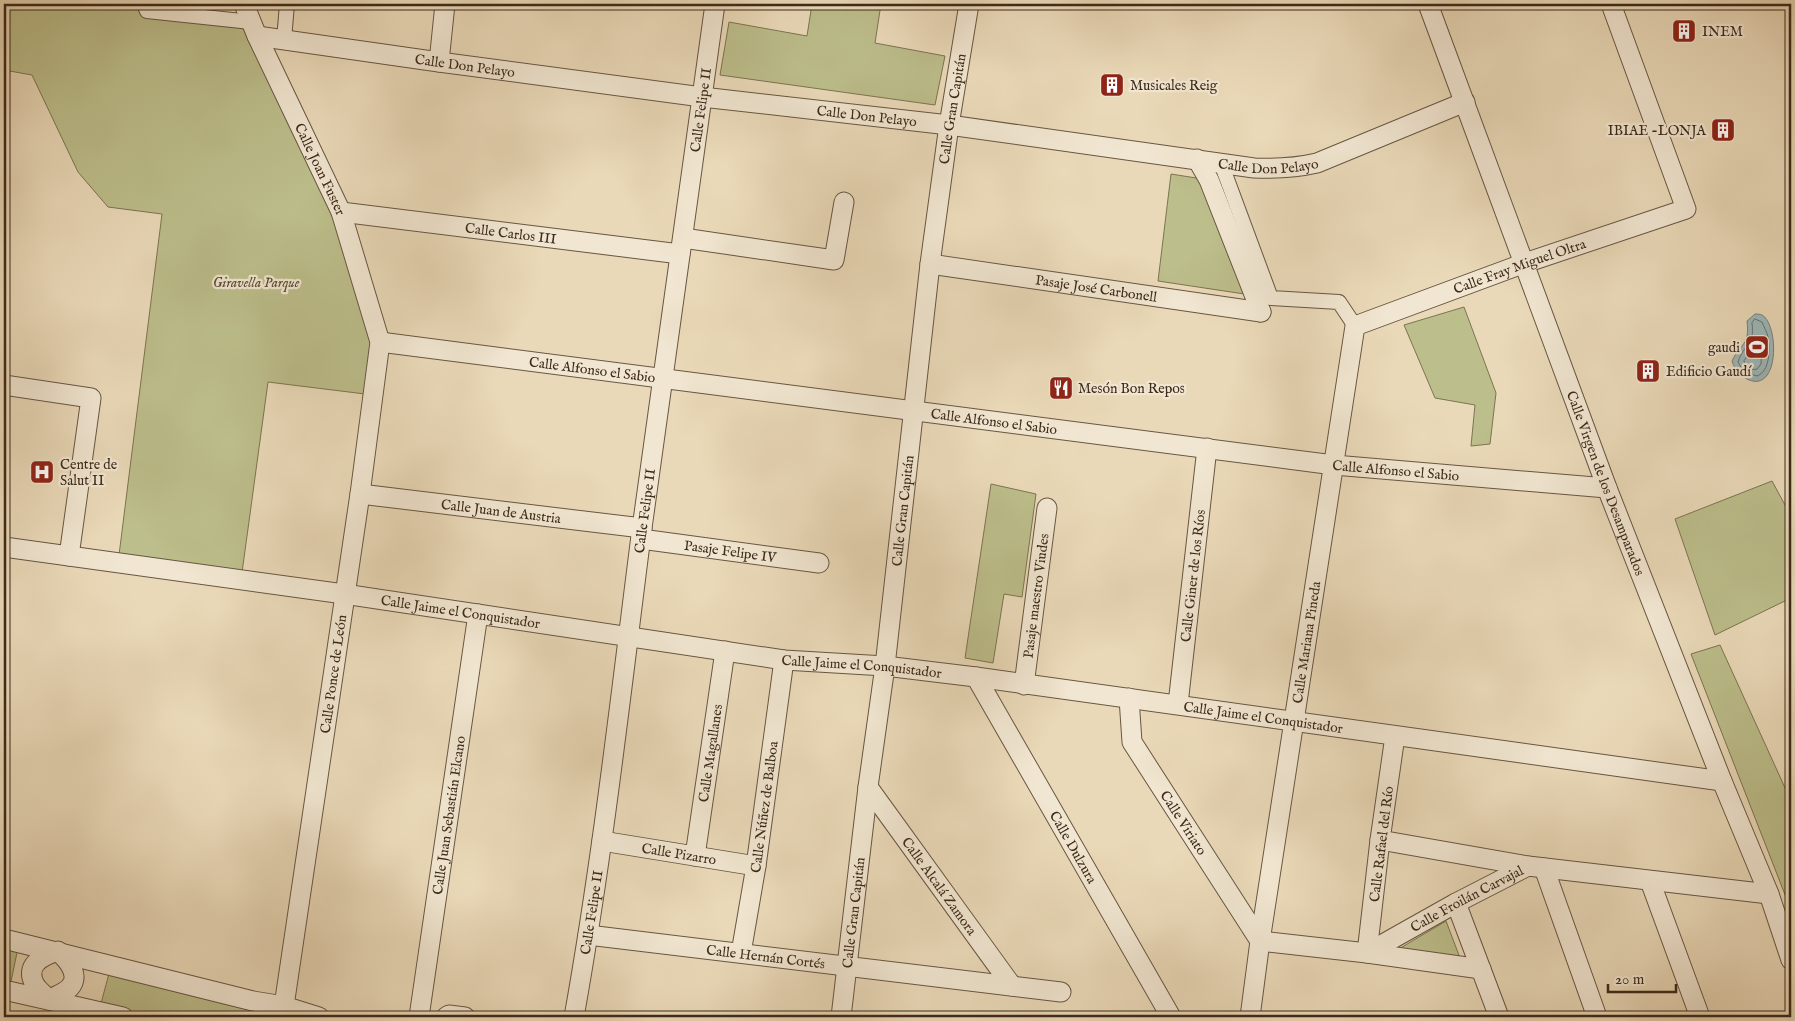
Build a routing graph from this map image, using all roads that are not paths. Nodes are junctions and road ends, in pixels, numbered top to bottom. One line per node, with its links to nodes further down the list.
1 (144, 4): 9 (street)
2 (244, 4): 9 (street, Calle Joan Fuster)
3 (287, 4): 10 (street)
4 (446, 4): 11 (street)
5 (715, 4): 12 (street, Calle Felipe II)
6 (969, 4): 14 (street, Calle Gran Capitán)
7 (1428, 4): 13 (street, Calle Virgen de los Desamparados)
8 (1611, 4): 21 (street, Calle Fray Miguel Oltra)
9 (254, 29): 10 (street, Calle Don Pelayo); 18 (street, Calle Joan Fuster)
10 (284, 40): 11 (street, Calle Don Pelayo)
11 (439, 62): 12 (street, Calle Don Pelayo)
12 (702, 97): 14 (street, Calle Don Pelayo); 19 (street, Calle Felipe II)
13 (1465, 102): 16 (street, Calle Don Pelayo); 21 (street, Calle Virgen de los Desamparados)
14 (949, 125): 15 (street, Calle Don Pelayo); 20 (street, Calle Gran Capitán)
15 (1196, 159): 16 (street, Calle Don Pelayo); 20 (street, Pasaje José Carbonell)
16 (1221, 163): 22 (street)
17 (844, 202): 19 (street, Calle Carlos III)
18 (341, 212): 19 (street, Calle Carlos III); 23 (street, Calle Joan Fuster)
19 (682, 246): 24 (street, Calle Felipe II)
20 (930, 264): 26 (street, Calle Gran Capitán)
21 (1525, 264): 22 (street, Calle Fray Miguel Oltra); 29 (street, Calle Virgen de los Desamparados)
22 (1355, 326): 28 (street, Calle Mariana Pineda)
23 (380, 342): 24 (street, Calle Alfonso el Sabio); 30 (street, Calle Ponce de León)
24 (663, 378): 26 (street, Calle Alfonso el Sabio); 32 (street, Calle Felipe II)
25 (4, 385): 34 (street)
26 (912, 410): 27 (street, Calle Alfonso el Sabio); 41 (street, Calle Gran Capitán)
27 (1208, 448): 28 (street, Calle Alfonso el Sabio); 45 (street, Calle Giner de los Ríos)
28 (1334, 464): 29 (street, Calle Alfonso el Sabio); 46 (street, Calle Mariana Pineda)
29 (1608, 488): 48 (street, Calle Virgen de los Desamparados)
30 (360, 494): 32 (street, Calle Juan de Austria); 36 (street, Calle Ponce de León)
31 (1047, 508): 43 (street, Pasaje maestro Viudes)
32 (642, 534): 35 (street, Pasaje Felipe IV); 38 (street, Calle Felipe II)
33 (4, 547): 34 (street, Calle Jaime el Conquistador)
34 (69, 556): 36 (street, Calle Jaime el Conquistador)
35 (819, 563)
36 (344, 594): 37 (street, Calle Jaime el Conquistador); 71 (street, Calle Ponce de León)
37 (478, 614): 38 (street, Calle Jaime el Conquistador); 75 (street, Calle Juan Sebastián Elcano)
38 (629, 637): 39 (street, Calle Jaime el Conquistador); 51 (street, Calle Felipe II)
39 (725, 651): 40 (street, Calle Jaime el Conquistador); 52 (street, Calle Magallanes)
40 (784, 660): 41 (street, Calle Jaime el Conquistador); 53 (street, Calle Núñez de Balboa)
41 (885, 666): 42 (street, Calle Jaime el Conquistador); 49 (street, Calle Gran Capitán)
42 (976, 677): 43 (street, Calle Jaime el Conquistador); 80 (street, Calle Dulzura)
43 (1024, 685): 44 (street, Calle Jaime el Conquistador)
44 (1129, 698): 45 (street, Calle Jaime el Conquistador); 60 (street, Calle Viriato)
45 (1178, 704): 46 (street, Calle Jaime el Conquistador)
46 (1293, 721): 47 (street, Calle Jaime el Conquistador); 60 (street, Calle Mariana Pineda)
47 (1395, 736): 48 (street, Calle Jaime el Conquistador); 50 (street, Calle Rafael del Río)
48 (1722, 781): 56 (street, Calle Virgen de los Desamparados)
49 (868, 787): 65 (street, Calle Gran Capitán); 67 (street, Calle Alcalá Zamora)
50 (1380, 840): 54 (street); 62 (street, Calle Rafael del Río)
51 (602, 841): 52 (street, Calle Pizarro); 58 (street, Calle Felipe II)
52 (695, 856): 53 (street, Calle Pizarro)
53 (756, 866): 63 (street, Calle Núñez de Balboa)
54 (1536, 867): 55 (street, Calle Froilán Carvajal); 57 (street, Calle Froilán Carvajal); 83 (street)
55 (1650, 881): 56 (street, Calle Froilán Carvajal); 84 (street)
56 (1769, 894): 64 (street, Calle Virgen de los Desamparados)
57 (1456, 903): 62 (street, Calle Froilán Carvajal); 66 (street)
58 (588, 934): 63 (street, Calle Hernán Cortés); 78 (street, Calle Felipe II)
59 (4, 939): 61 (street)
60 (1260, 941): 62 (street); 81 (street, Calle Mariana Pineda)
61 (58, 951): 70 (street); 70 (street); 71 (street)
62 (1367, 952): 66 (street)
63 (741, 953): 65 (street, Calle Hernán Cortés)
64 (1791, 960)
65 (847, 966): 67 (street, Calle Hernán Cortés); 79 (street, Calle Gran Capitán)
66 (1481, 969): 82 (street)
67 (1012, 986): 69 (street, Calle Hernán Cortés)
68 (4, 990): 70 (street)
69 (1061, 992)
70 (49, 1000): 72 (street)
71 (290, 1012): 73 (street); 74 (street)
72 (123, 1017)
73 (266, 1017)
74 (319, 1017)
75 (420, 1017)
76 (446, 1017): 77 (street)
77 (465, 1017)
78 (574, 1017)
79 (841, 1017)
80 (1171, 1017)
81 (1250, 1017)
82 (1499, 1017)
83 (1597, 1017)
84 (1700, 1017)

